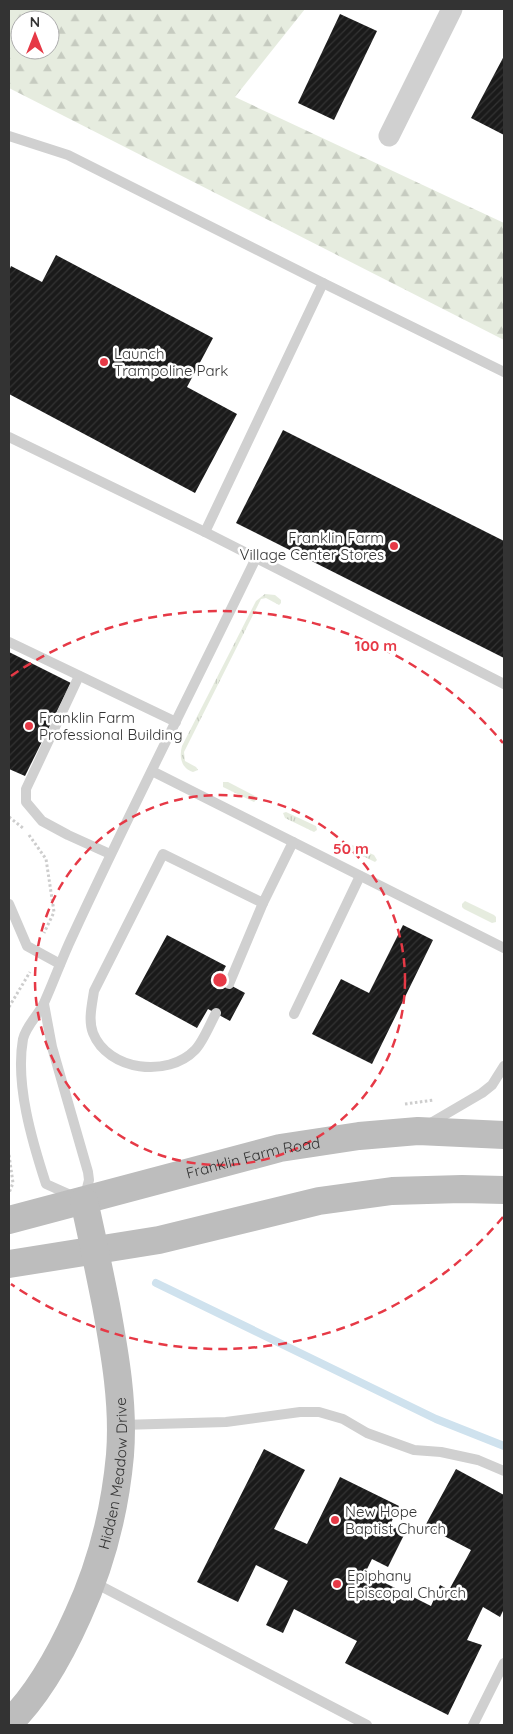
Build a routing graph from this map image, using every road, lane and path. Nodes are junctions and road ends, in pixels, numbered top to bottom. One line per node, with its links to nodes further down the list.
1 (452, 9): 3 (street)
2 (9, 136): 4 (lane)
3 (389, 136)
4 (323, 283): 5 (lane); 7 (lane)
5 (504, 372)
6 (9, 437): 7 (lane)
7 (205, 532): 8 (lane)
8 (256, 558): 11 (lane); 12 (lane)
9 (9, 642): 10 (lane)
10 (79, 676): 12 (lane); 16 (lane)
11 (504, 684)
12 (176, 722): 13 (lane)
13 (152, 771): 15 (lane); 16 (lane)
14 (9, 817): 20 (path)
15 (293, 842): 17 (lane); 18 (lane)
16 (110, 854): 22 (lane)
17 (360, 876): 21 (lane); 28 (lane)
18 (263, 903): 24 (lane); 27 (lane)
19 (9, 904): 22 (lane)
20 (44, 933)
21 (504, 948)
22 (60, 964): 25 (lane)
23 (30, 972): 26 (path)
24 (228, 984)
25 (44, 1004): 35 (lane); 35 (lane)
26 (9, 1006)
27 (216, 1013)
28 (294, 1014)
29 (504, 1066): 30 (lane)
30 (418, 1131): 31 (main road, Franklin Farm Road); 35 (main road, Franklin Farm Road)
31 (504, 1135)
32 (9, 1155): 34 (path)
33 (504, 1190): 37 (main road)
34 (9, 1193)
35 (84, 1201): 36 (main road, Franklin Farm Road); 37 (main road, Hidden Meadow Drive)
36 (9, 1220)
37 (96, 1250): 38 (main road); 39 (main road, Hidden Meadow Drive)
38 (9, 1264)
39 (120, 1425): 40 (lane); 41 (main road, Hidden Meadow Drive)
40 (504, 1470)
41 (92, 1581): 43 (main road, Hidden Meadow Drive); 44 (lane)
42 (504, 1663): 45 (lane)
43 (9, 1723)
44 (367, 1725)
45 (473, 1725)

